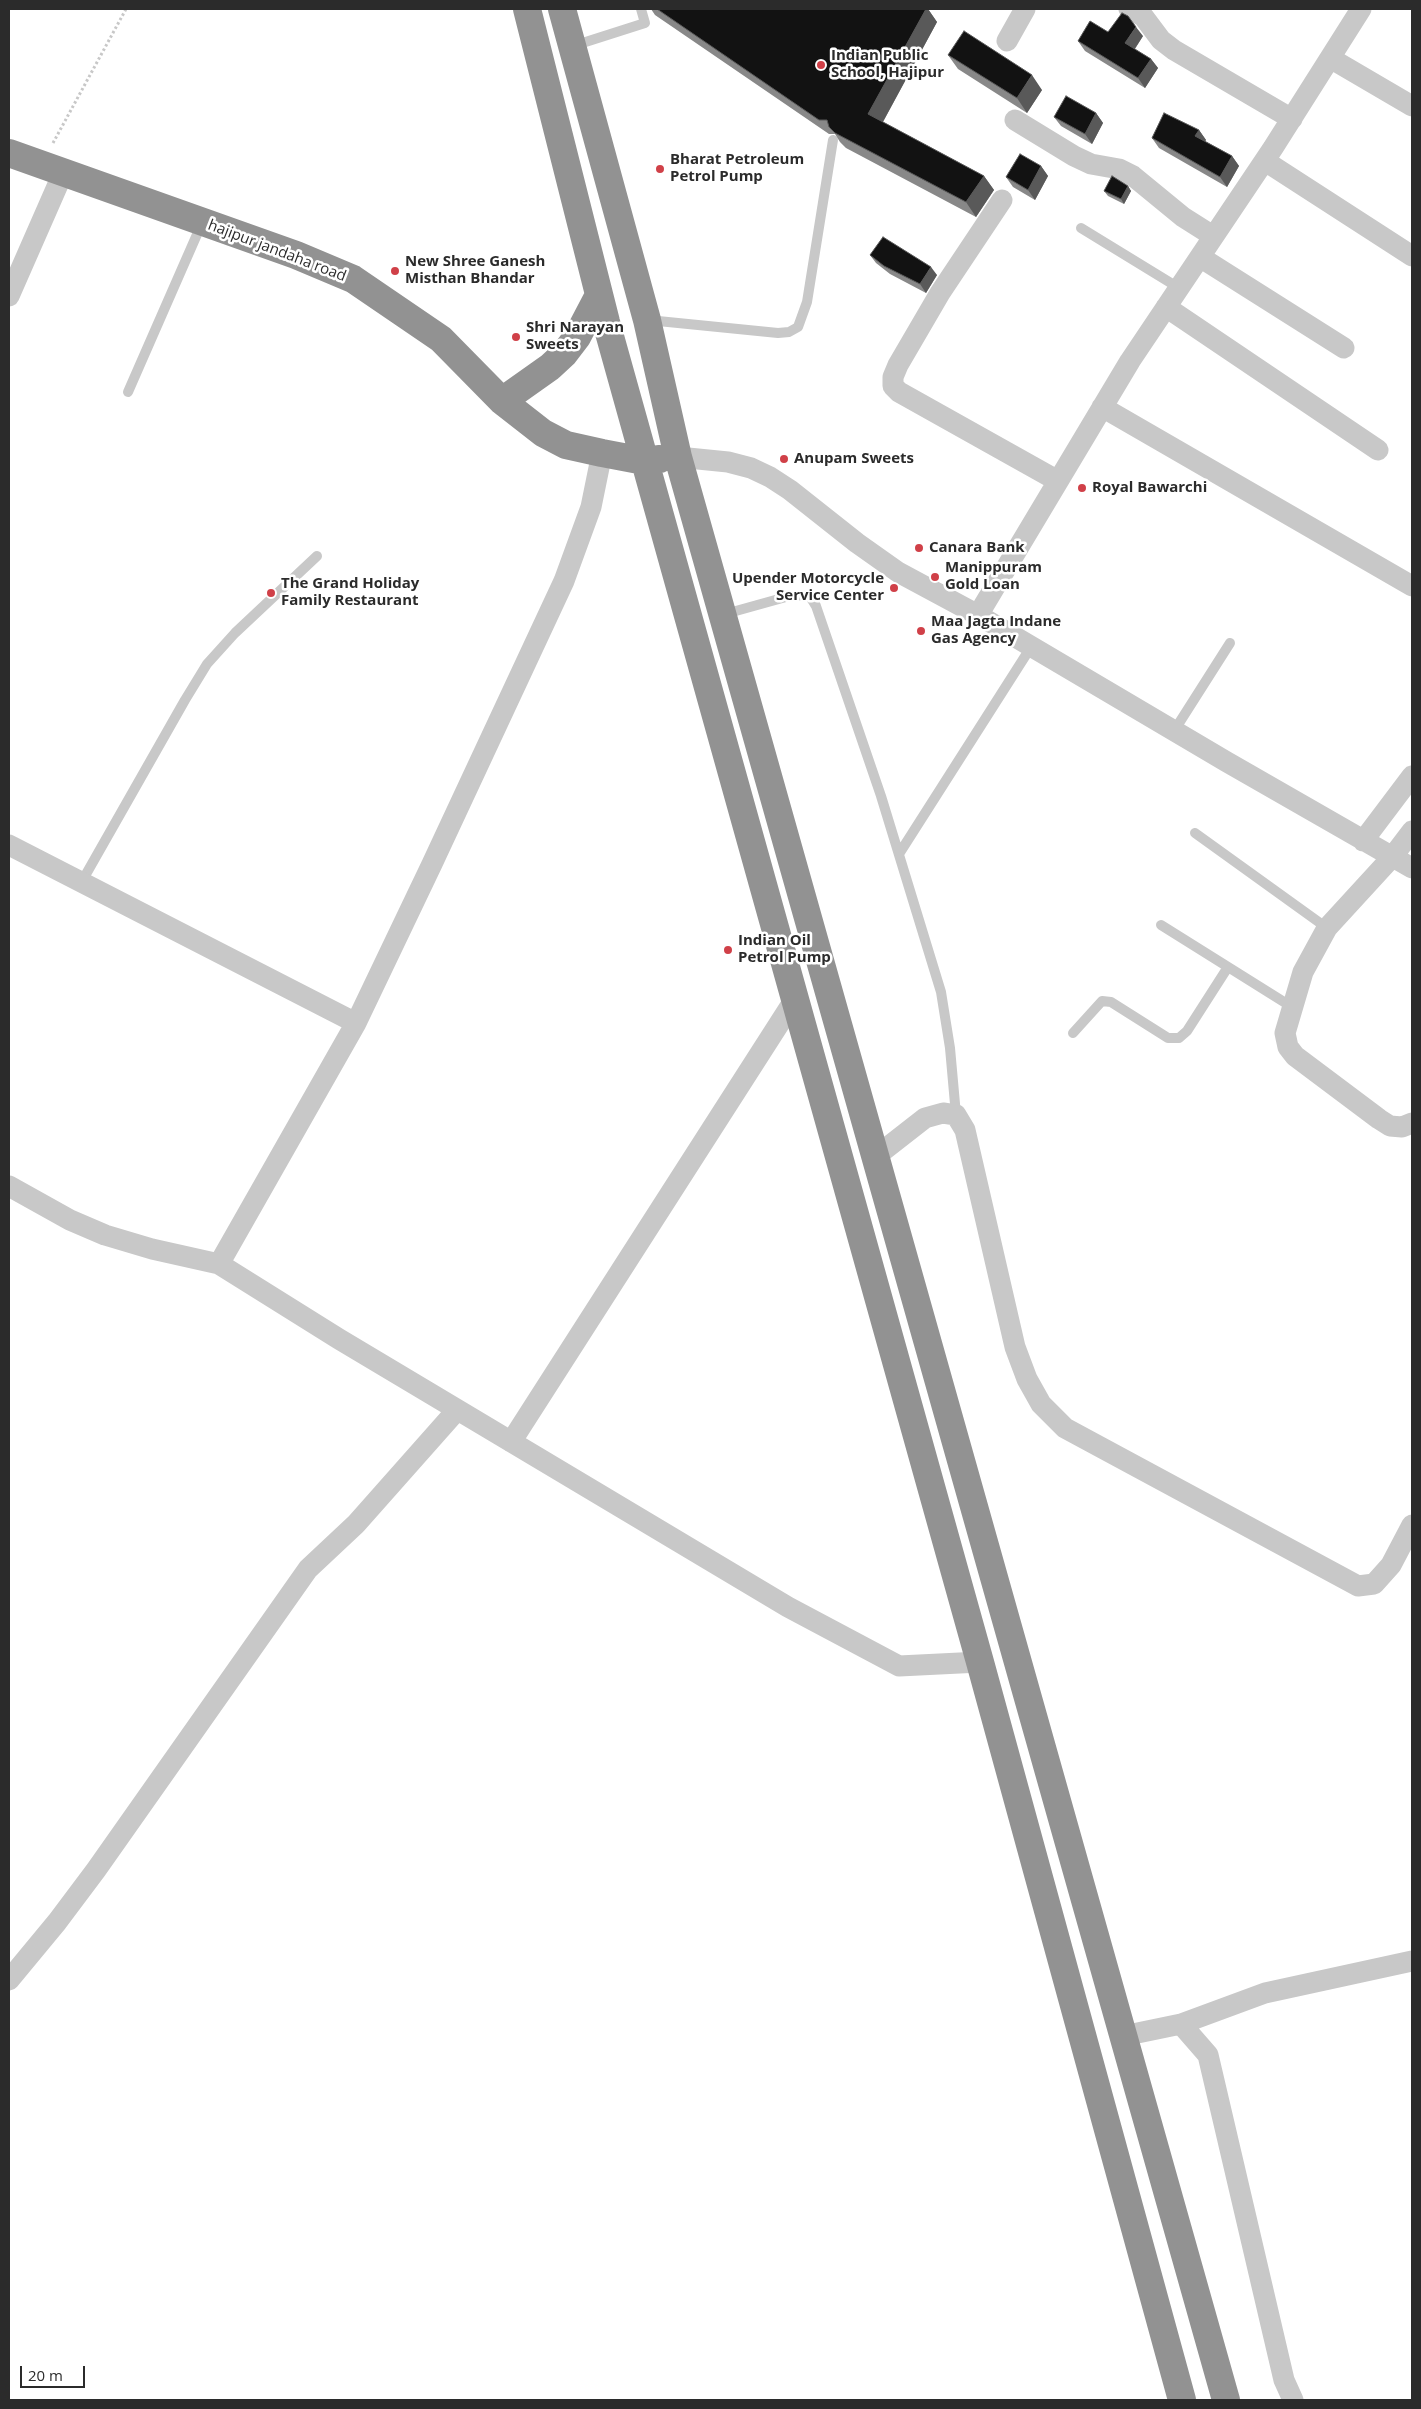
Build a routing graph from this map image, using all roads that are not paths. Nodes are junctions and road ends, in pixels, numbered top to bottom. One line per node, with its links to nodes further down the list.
1 (527, 9): 24 (highway)
2 (562, 9): 8 (highway)
3 (641, 9): 8 (lane)
4 (1026, 9): 7 (street)
5 (1129, 9): 11 (street)
6 (1361, 9): 9 (street)
7 (1007, 41)
8 (572, 46): 27 (highway)
9 (1330, 58): 10 (street); 11 (street)
10 (1412, 106)
11 (1292, 119): 15 (street)
12 (1015, 120): 20 (street)
13 (834, 140): 27 (lane)
14 (9, 154): 16 (highway, hajipur jandaha road)
15 (1265, 161): 20 (street); 21 (street)
16 (52, 169): 18 (highway, hajipur jandaha road); 25 (street)
17 (1002, 200): 36 (street)
18 (202, 222): 29 (lane); 30 (highway, hajipur jandaha road)
19 (1081, 228): 23 (lane)
20 (1213, 236): 22 (street)
21 (1412, 256)
22 (1200, 257): 23 (street); 28 (street)
23 (1179, 288): 26 (street)
24 (599, 295): 30 (highway); 35 (highway)
25 (9, 296)
26 (1166, 307): 31 (street); 32 (street)
27 (647, 320): 34 (highway)
28 (1344, 348)
29 (128, 392)
30 (502, 402): 33 (highway, hajipur jandaha road)
31 (1102, 407): 36 (street); 38 (street)
32 (1378, 450)
33 (602, 453): 35 (highway, hajipur jandaha road); 58 (street)
34 (678, 457): 35 (highway, hajipur jandaha road); 39 (highway); 40 (street)
35 (644, 461): 56 (highway)
36 (1058, 481): 40 (street)
37 (316, 556): 52 (lane)
38 (1412, 586)
39 (722, 615): 49 (lane); 62 (highway)
40 (978, 615): 42 (street)
41 (1230, 643): 43 (lane)
42 (1032, 646): 43 (street); 49 (lane)
43 (1174, 731): 47 (street)
44 (1412, 776): 47 (street)
45 (1412, 831): 50 (street)
46 (1195, 833): 54 (lane)
47 (1363, 841): 50 (street)
48 (9, 845): 52 (street)
49 (899, 854): 60 (lane)
50 (1393, 856): 51 (street); 54 (street)
51 (1412, 868)
52 (81, 883): 58 (street)
53 (1161, 924): 55 (lane)
54 (1327, 928): 57 (street)
55 (1228, 967): 57 (lane); 59 (lane)
56 (795, 999): 66 (street); 68 (highway)
57 (1292, 1007): 61 (street)
58 (356, 1023): 64 (street)
59 (1073, 1033)
60 (956, 1116): 62 (street); 67 (street)
61 (1412, 1123)
62 (875, 1157): 72 (highway)
63 (9, 1186): 64 (street)
64 (219, 1264): 65 (street)
65 (457, 1410): 66 (street); 70 (street)
66 (511, 1442): 68 (street)
67 (1412, 1526)
68 (980, 1662): 73 (highway)
69 (1412, 1961): 71 (street)
70 (9, 1980)
71 (1181, 2024): 72 (street); 75 (street)
72 (1123, 2036): 74 (highway)
73 (1182, 2400)
74 (1226, 2400)
75 (1293, 2400)

